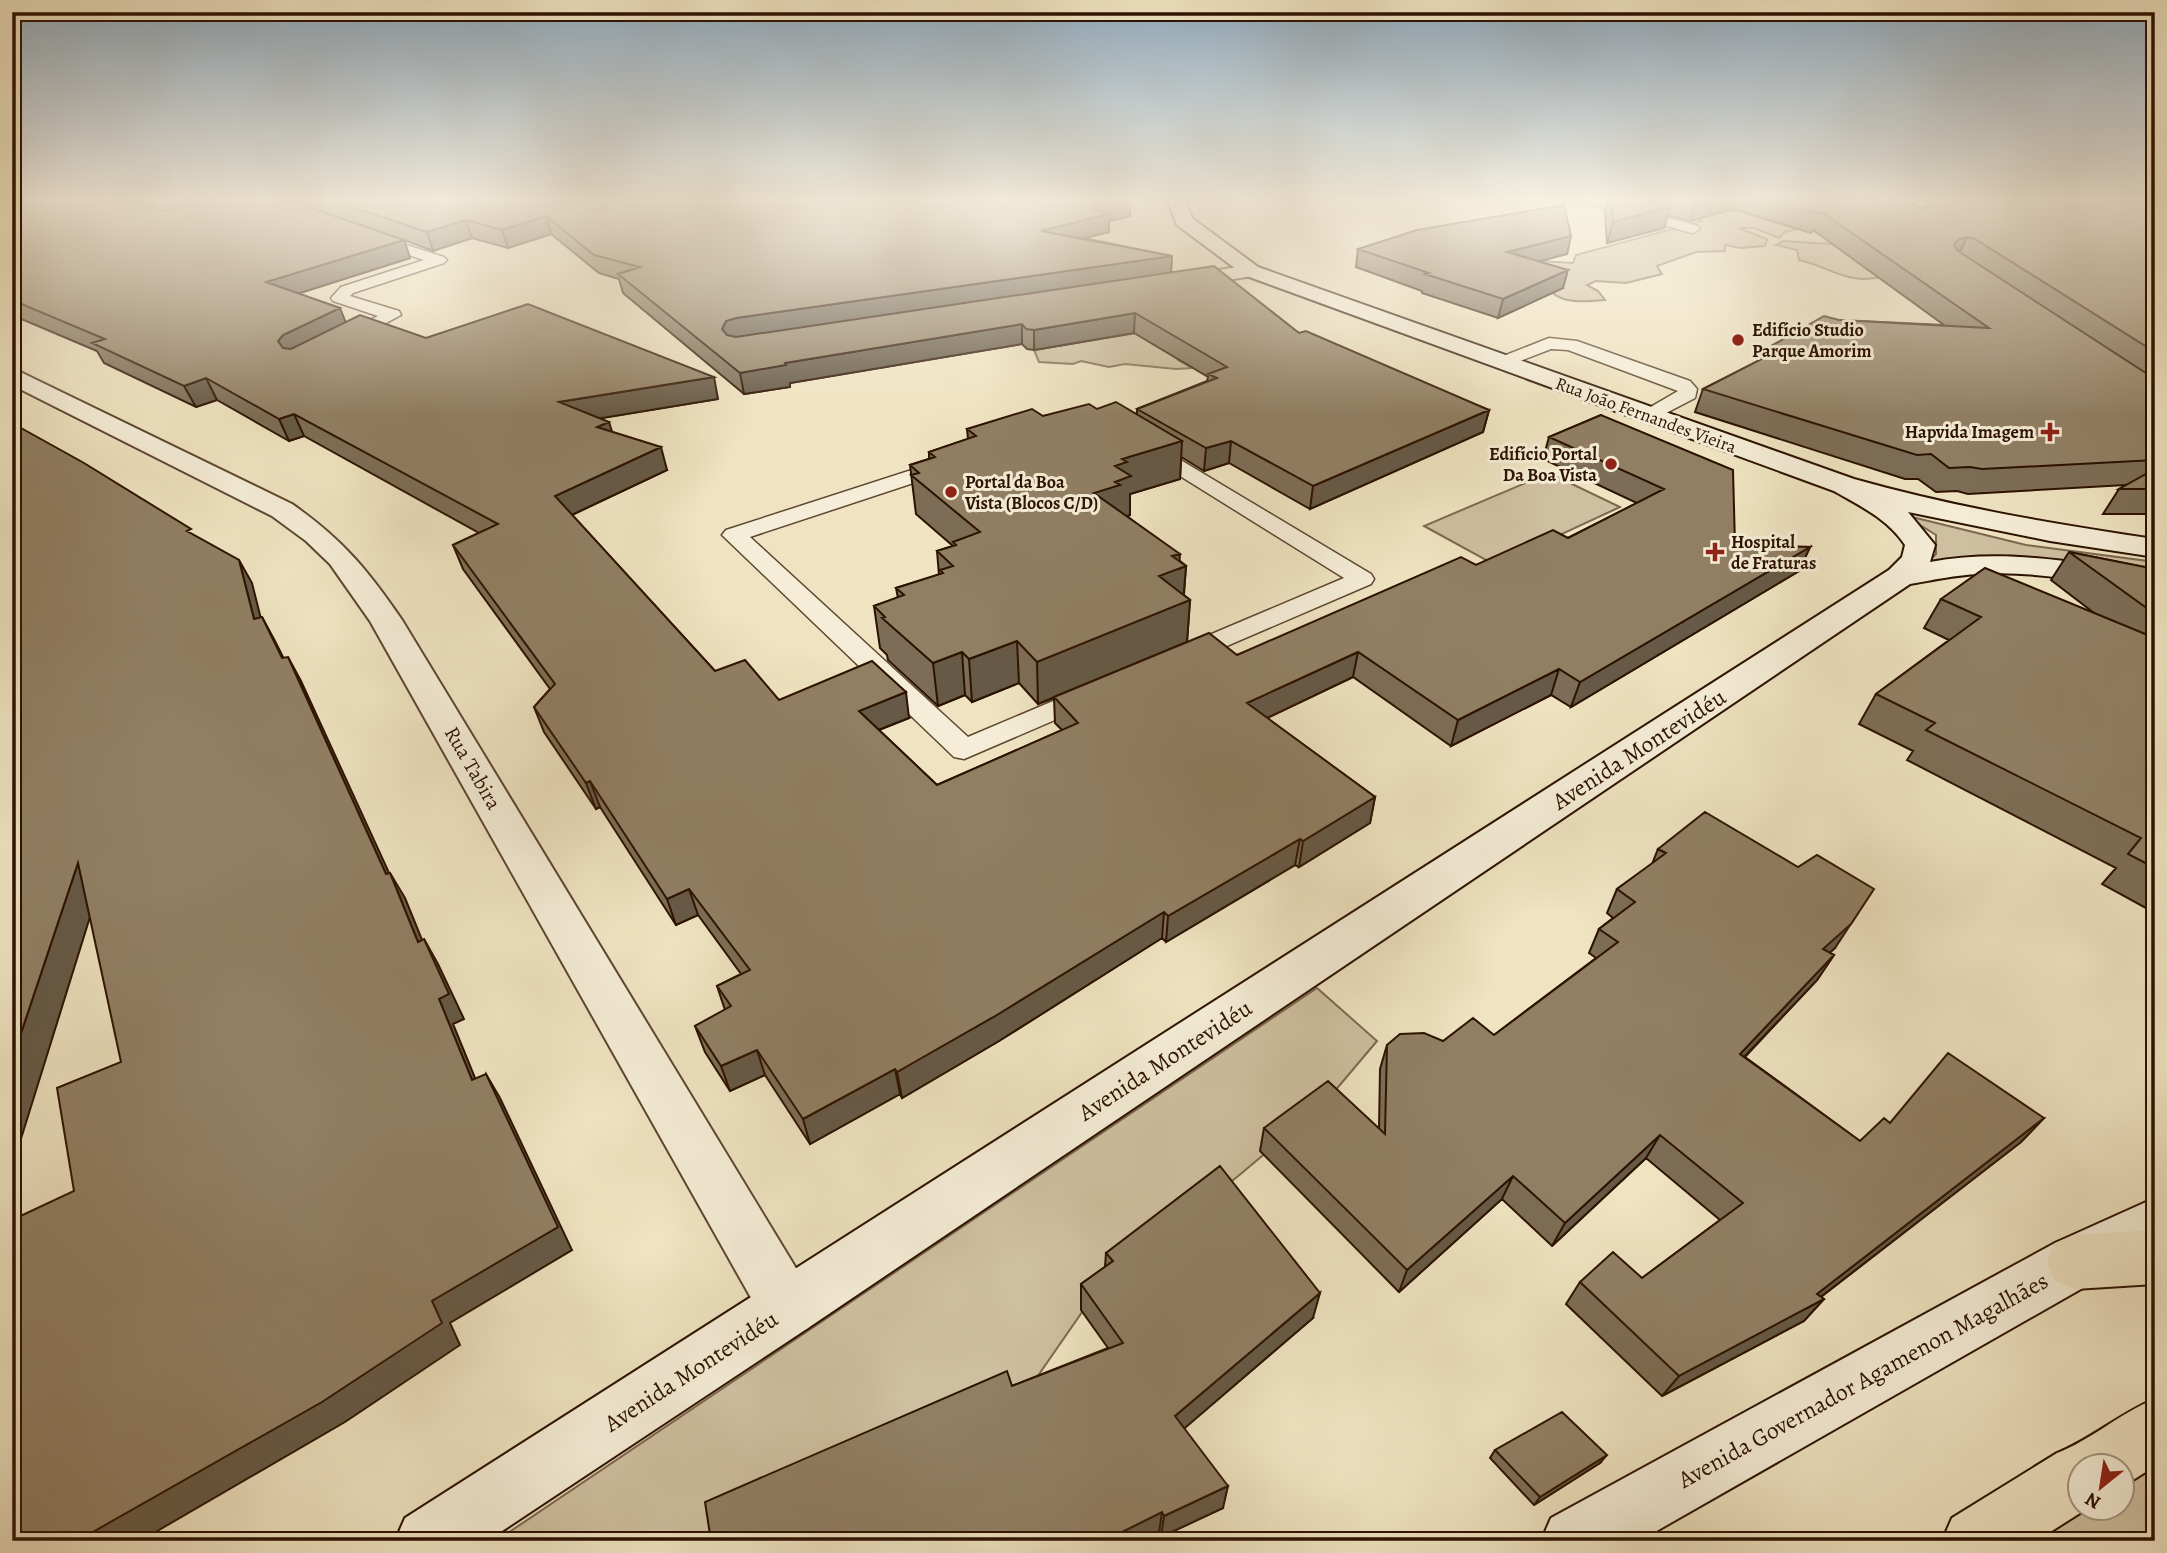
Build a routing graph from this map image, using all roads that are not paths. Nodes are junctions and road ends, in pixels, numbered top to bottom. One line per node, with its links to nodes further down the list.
1 (404, 271): 5 (lane)
2 (1248, 271): 4 (main road)
3 (1252, 271): 6 (main road, Rua João Fernandes Vieira)
4 (1154, 286)
5 (336, 344)
6 (1502, 363): 8 (main road, Rua João Fernandes Vieira); 8 (lane)
7 (12, 375): 17 (main road, Rua Tabira)
8 (1649, 416): 9 (main road, Rua João Fernandes Vieira)
9 (1844, 485): 11 (main road, Rua João Fernandes Vieira); 12 (main road, Avenida Montevidéu)
10 (734, 536): 10 (lane)
11 (2155, 548)
12 (1900, 577): 13 (main road, Avenida Montevidéu); 17 (main road, Avenida Montevidéu)
13 (2155, 584)
14 (2155, 1223): 16 (main road, Avenida Governador Agamenon Magalhães)
15 (2155, 1257): 16 (highway)
16 (2075, 1262): 22 (main road, Avenida Governador Agamenon Magalhães)
17 (788, 1308): 21 (main road, Avenida Montevidéu)
18 (2155, 1430): 19 (highway)
19 (2119, 1452)
20 (2066, 1485): 23 (highway)
21 (428, 1541)
22 (1574, 1541)
23 (1975, 1541)

